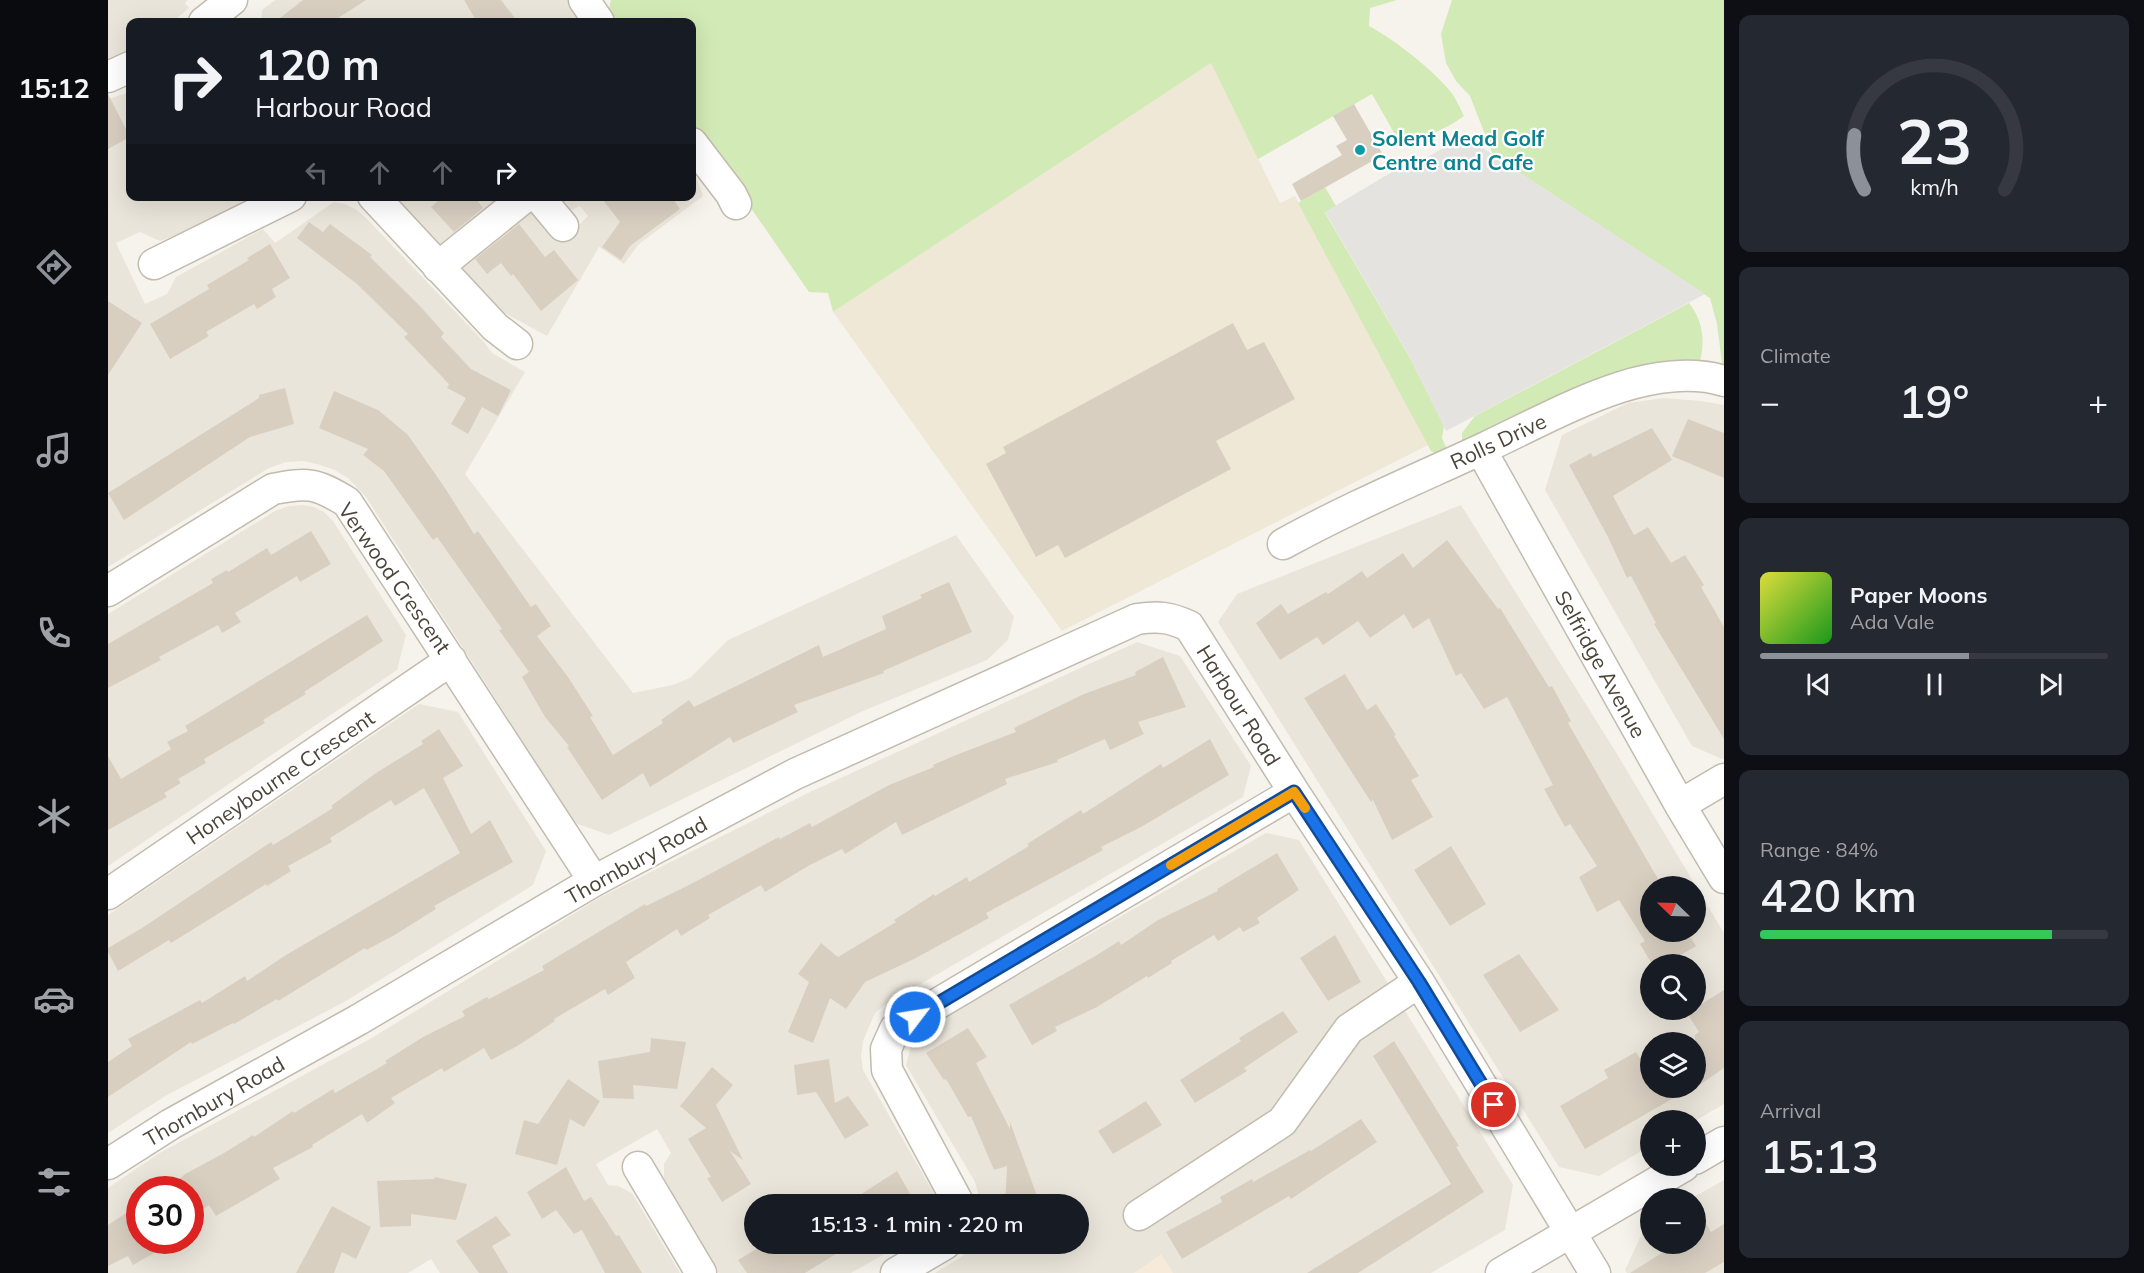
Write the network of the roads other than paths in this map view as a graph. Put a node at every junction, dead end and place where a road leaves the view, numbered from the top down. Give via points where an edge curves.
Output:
1 (584, 0) edge
2 (596, 18) edge
3 (126, 70) edge
4 (108, 77) edge
5 (696, 148) edge
6 (281, 201) edge
7 (378, 201) edge
8 (520, 201) edge
9 (542, 201) edge
10 (736, 204) dead end
11 (563, 226) dead end
12 (154, 264) dead end
13 (438, 267) junction
14 (517, 344) dead end
15 (1724, 381) edge
16 (1481, 450) junction
17 (1283, 544) dead end
18 (108, 591) edge
19 (1189, 626) joint
20 (451, 660) junction
21 (1724, 779) edge
22 (1294, 792) junction
23 (1680, 805) junction
24 (1724, 878) edge
25 (594, 880) junction
26 (108, 894) edge
27 (1419, 982) junction
28 (1724, 1142) edge
29 (1706, 1153) edge
30 (108, 1164) edge
31 (638, 1167) dead end
32 (1667, 1176) edge
33 (955, 1194) edge
34 (1139, 1215) dead end
35 (1570, 1232) junction
36 (928, 1254) edge
37 (701, 1273) edge
38 (896, 1273) edge
39 (1501, 1273) edge
40 (1595, 1273) edge

1 - 2 street
3 - 4 street
5 - 10 street
6 - 12 street
7 - 13 street
8 - 13 street
9 - 11 street
13 - 14 street via 495,327
15 - 16 street, Rolls Drive via 1709,376 1662,378 1622,387
16 - 17 street, Rolls Drive
16 - 23 street, Selfridge Avenue
18 - 20 street, Verwood Crescent via 273,489 301,483 327,489 347,501
19 - 22 street, Harbour Road
19 - 25 street, Thornbury Road via 1161,617 1137,620 795,774
20 - 25 street, Verwood Crescent
20 - 26 street, Honeybourne Crescent
21 - 23 street
22 - 27 street, Harbour Road
22 - 33 street via 895,1029 886,1049 887,1070
23 - 24 street, Selfridge Avenue
25 - 30 street, Thornbury Road
27 - 34 street via 1349,1029 1282,1122
27 - 35 street, Harbour Road
28 - 29 street
31 - 37 street
32 - 35 street
35 - 39 street
35 - 40 street, Harbour Road
36 - 38 street

